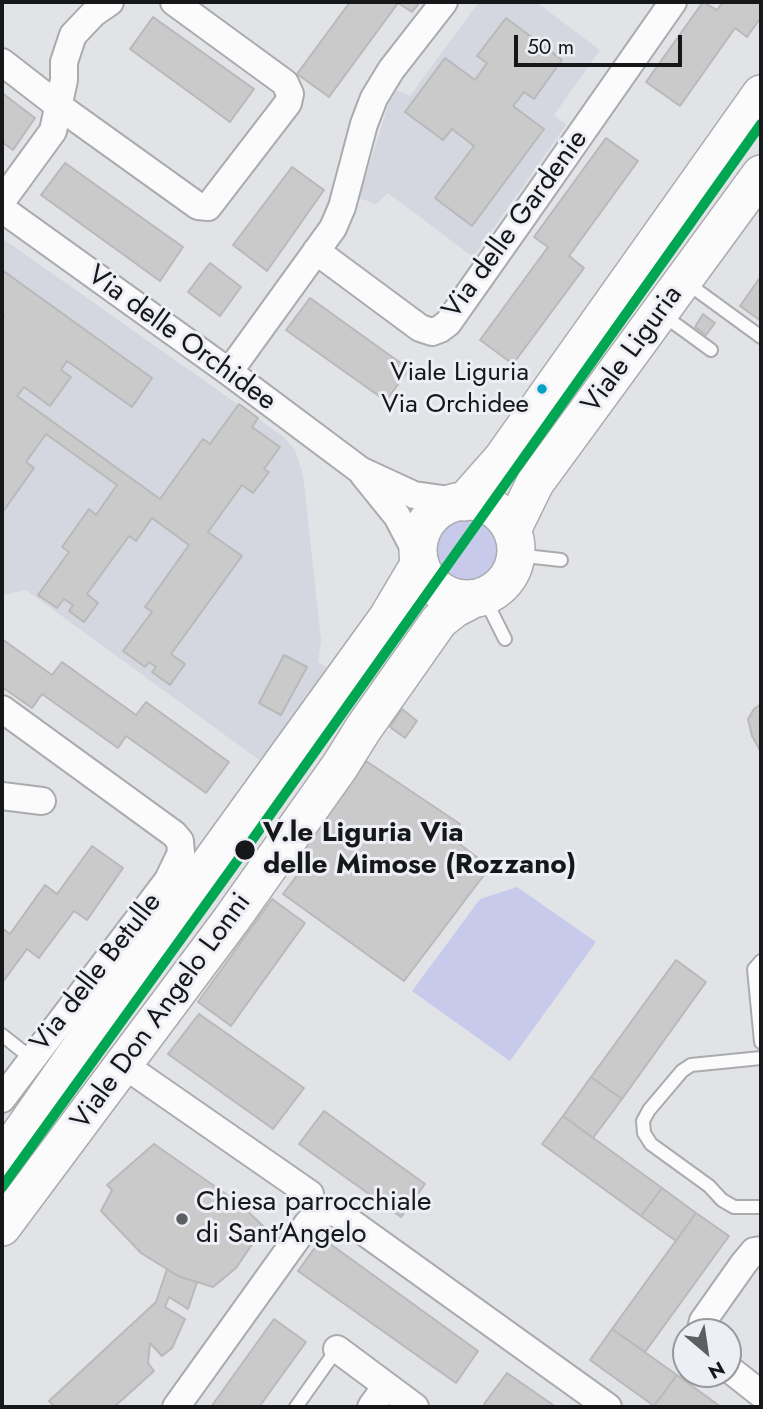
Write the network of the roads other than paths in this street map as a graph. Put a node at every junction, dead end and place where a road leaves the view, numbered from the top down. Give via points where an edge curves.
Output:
1 (110, 2) edge
2 (174, 2) edge
3 (444, 2) edge
4 (673, 2) edge
5 (2, 62) edge
6 (761, 94) edge
7 (60, 107) junction
8 (761, 174) edge
9 (2, 201) edge
10 (2, 209) edge
11 (316, 251) junction
12 (683, 281) junction
13 (660, 313) junction
14 (761, 337) edge
15 (711, 349) dead end
16 (229, 372) junction
17 (360, 470) junction
18 (464, 502) junction
19 (514, 545) junction
20 (561, 559) dead end
21 (419, 560) junction
22 (480, 597) junction
23 (505, 639) dead end
24 (2, 709) edge
25 (2, 796) edge
26 (42, 802) dead end
27 (761, 961) edge
28 (2, 1035) edge
29 (761, 1042) edge
30 (31, 1058) junction
31 (761, 1058) edge
32 (124, 1065) junction
33 (2, 1099) edge
34 (2, 1160) edge
35 (310, 1194) dead end
36 (761, 1207) edge
37 (2, 1227) edge
38 (761, 1250) edge
39 (706, 1318) edge
40 (337, 1349) joint
41 (742, 1379) edge
42 (761, 1394) edge
43 (378, 1397) edge
44 (176, 1407) edge
45 (296, 1407) edge
46 (415, 1407) edge
47 (608, 1407) edge

1 - 7 street via 73,35 64,62
2 - 7 street via 285,83 290,94 288,103 208,207 198,205
3 - 11 street via 374,98 342,206
4 - 11 street, Via delle Gardenie via 440,330 420,328
5 - 7 street
6 - 18 main road, Viale Liguria via 502,459
7 - 9 street via 53,131
8 - 12 main road, Viale Liguria
10 - 16 street, Via delle Orchidee
11 - 16 street
12 - 13 main road, Viale Liguria
12 - 14 lane
13 - 15 lane
13 - 19 main road, Viale Liguria via 535,483
16 - 17 street, Via delle Orchidee
17 - 18 street, Via delle Orchidee via 414,495
17 - 21 street, Via delle Orchidee via 397,516
18 - 19 main road via 497,511
18 - 21 main road via 449,505 430,520 419,540
19 - 20 lane via 534,557
19 - 22 main road via 510,575
21 - 22 main road via 441,592 458,598
21 - 34 main road, Viale Don Angelo Lonni via 381,627
22 - 23 lane
22 - 32 main road, Viale Don Angelo Lonni via 439,621
24 - 30 street, Via delle Betulle via 174,834 181,853 168,880
25 - 26 street
27 - 29 lane via 754,969
28 - 30 lane
30 - 33 street, Via delle Betulle
31 - 36 lane via 691,1065 643,1121 650,1144 722,1200 734,1207
32 - 35 street
32 - 37 main road, Viale Don Angelo Lonni
38 - 39 street via 744,1263
40 - 43 street
40 - 45 lane
41 - 42 street
43 - 46 street
44 - 47 street via 308,1223 321,1213 332,1212

